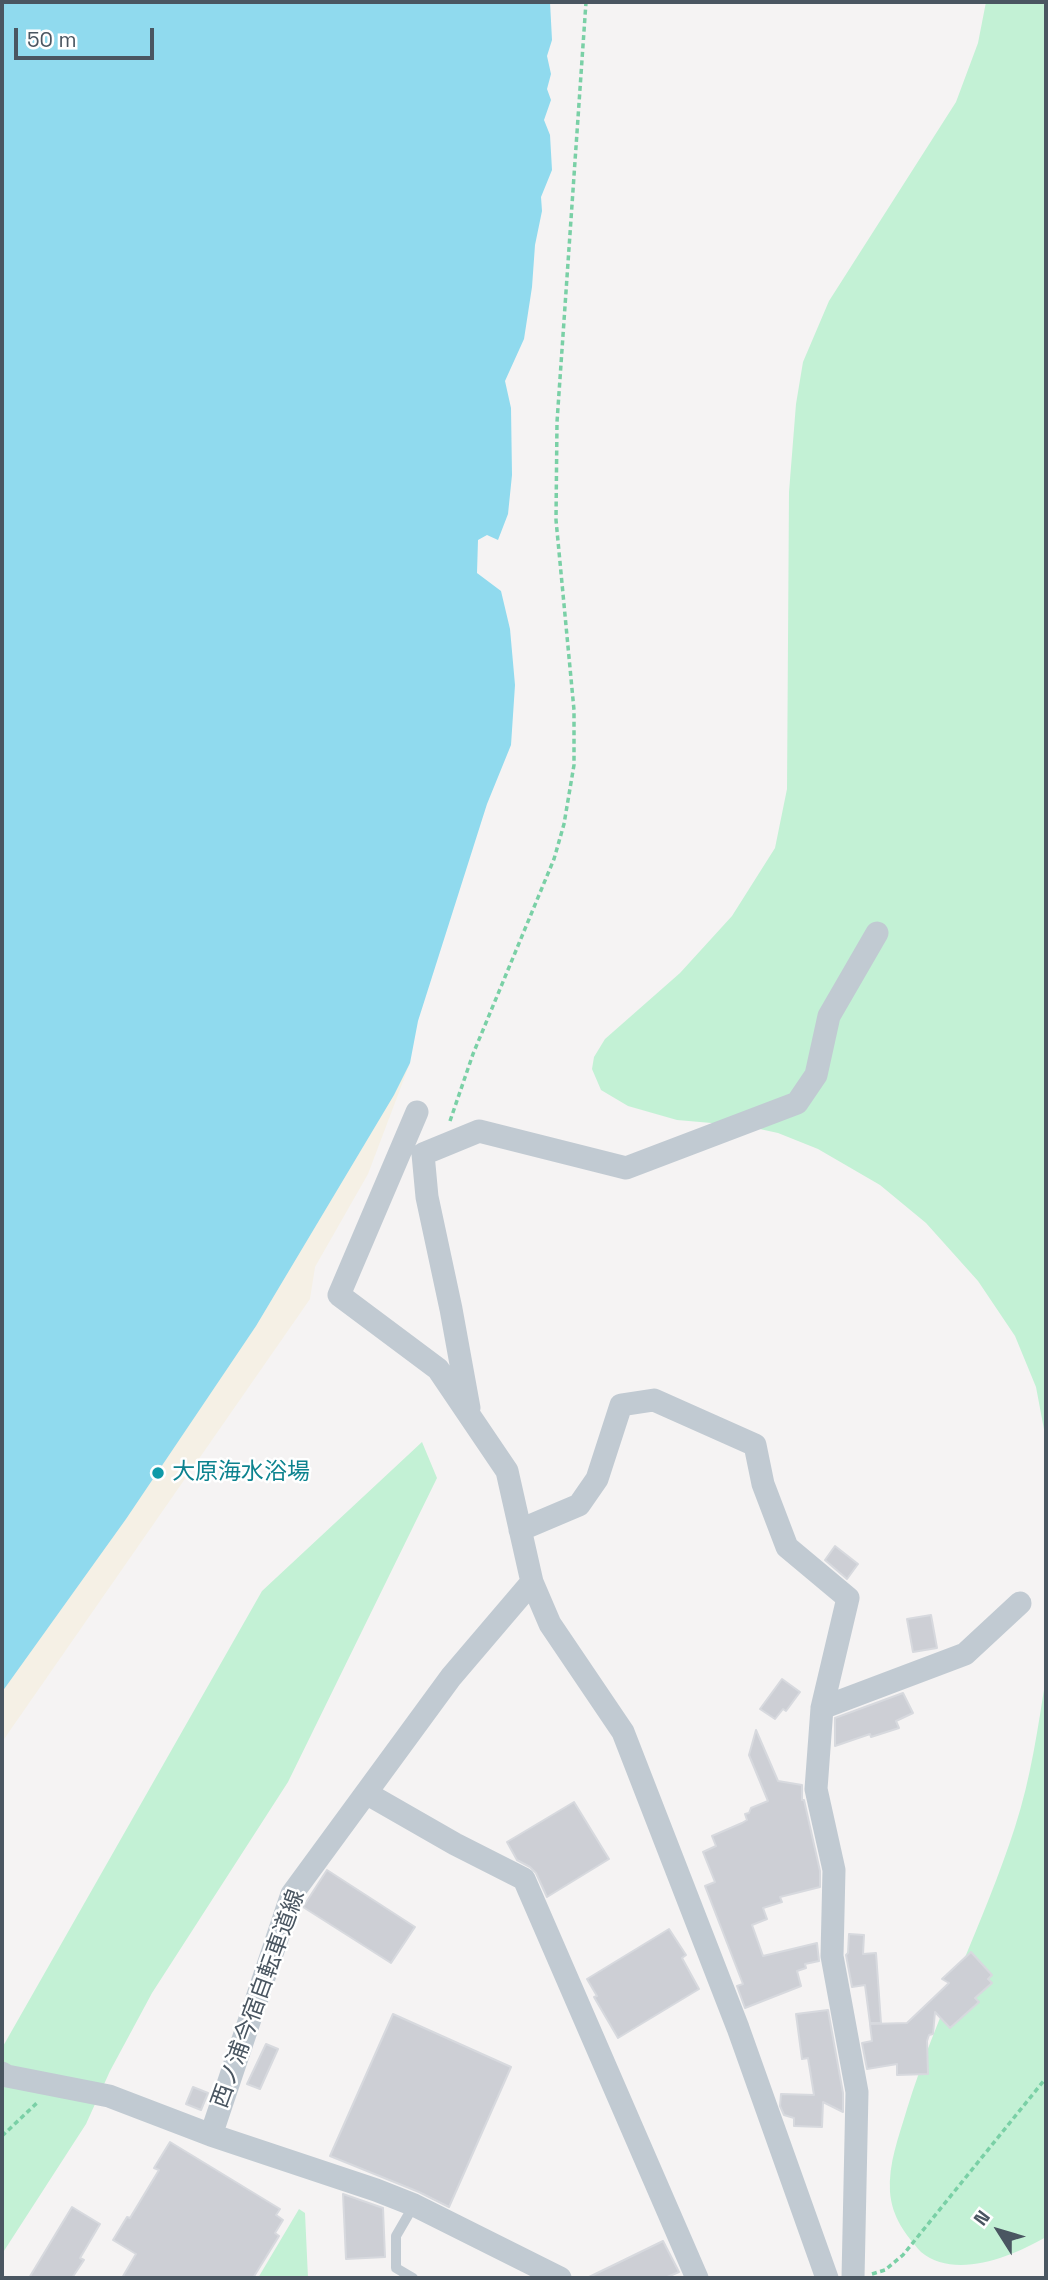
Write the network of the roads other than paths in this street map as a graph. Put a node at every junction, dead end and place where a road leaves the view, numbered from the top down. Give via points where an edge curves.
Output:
1 (877, 933) dead end
2 (416, 1112) dead end
3 (470, 1414) junction
4 (520, 1530) junction
5 (532, 1582) junction
6 (1020, 1603) dead end
7 (822, 1708) junction
8 (366, 1793) junction
9 (2, 2073) edge
10 (211, 2135) junction
11 (414, 2205) junction
12 (414, 2278) edge
13 (560, 2278) edge
14 (697, 2278) edge
15 (827, 2278) edge
16 (853, 2278) edge

1 - 3 street via 829,1016 816,1075 797,1103 626,1168 479,1131 423,1154 426,1197
2 - 3 street via 339,1295 438,1368
3 - 4 street via 507,1471
4 - 5 street
4 - 7 street via 579,1504 597,1479 621,1405 654,1400 755,1445 763,1484 787,1547 848,1598
5 - 8 street, 西ノ浦今宿自転車道線 via 451,1677
5 - 15 street via 550,1624 623,1732 738,2028
6 - 7 street via 965,1654
7 - 16 street via 816,1790 834,1870 832,1956 857,2092
8 - 10 street, 西ノ浦今宿自転車道線 via 292,1894
8 - 14 street via 524,1879
9 - 10 street, 西ノ浦今宿自転車道線 via 109,2096
10 - 11 street
11 - 12 lane via 396,2236 396,2268
11 - 13 street

